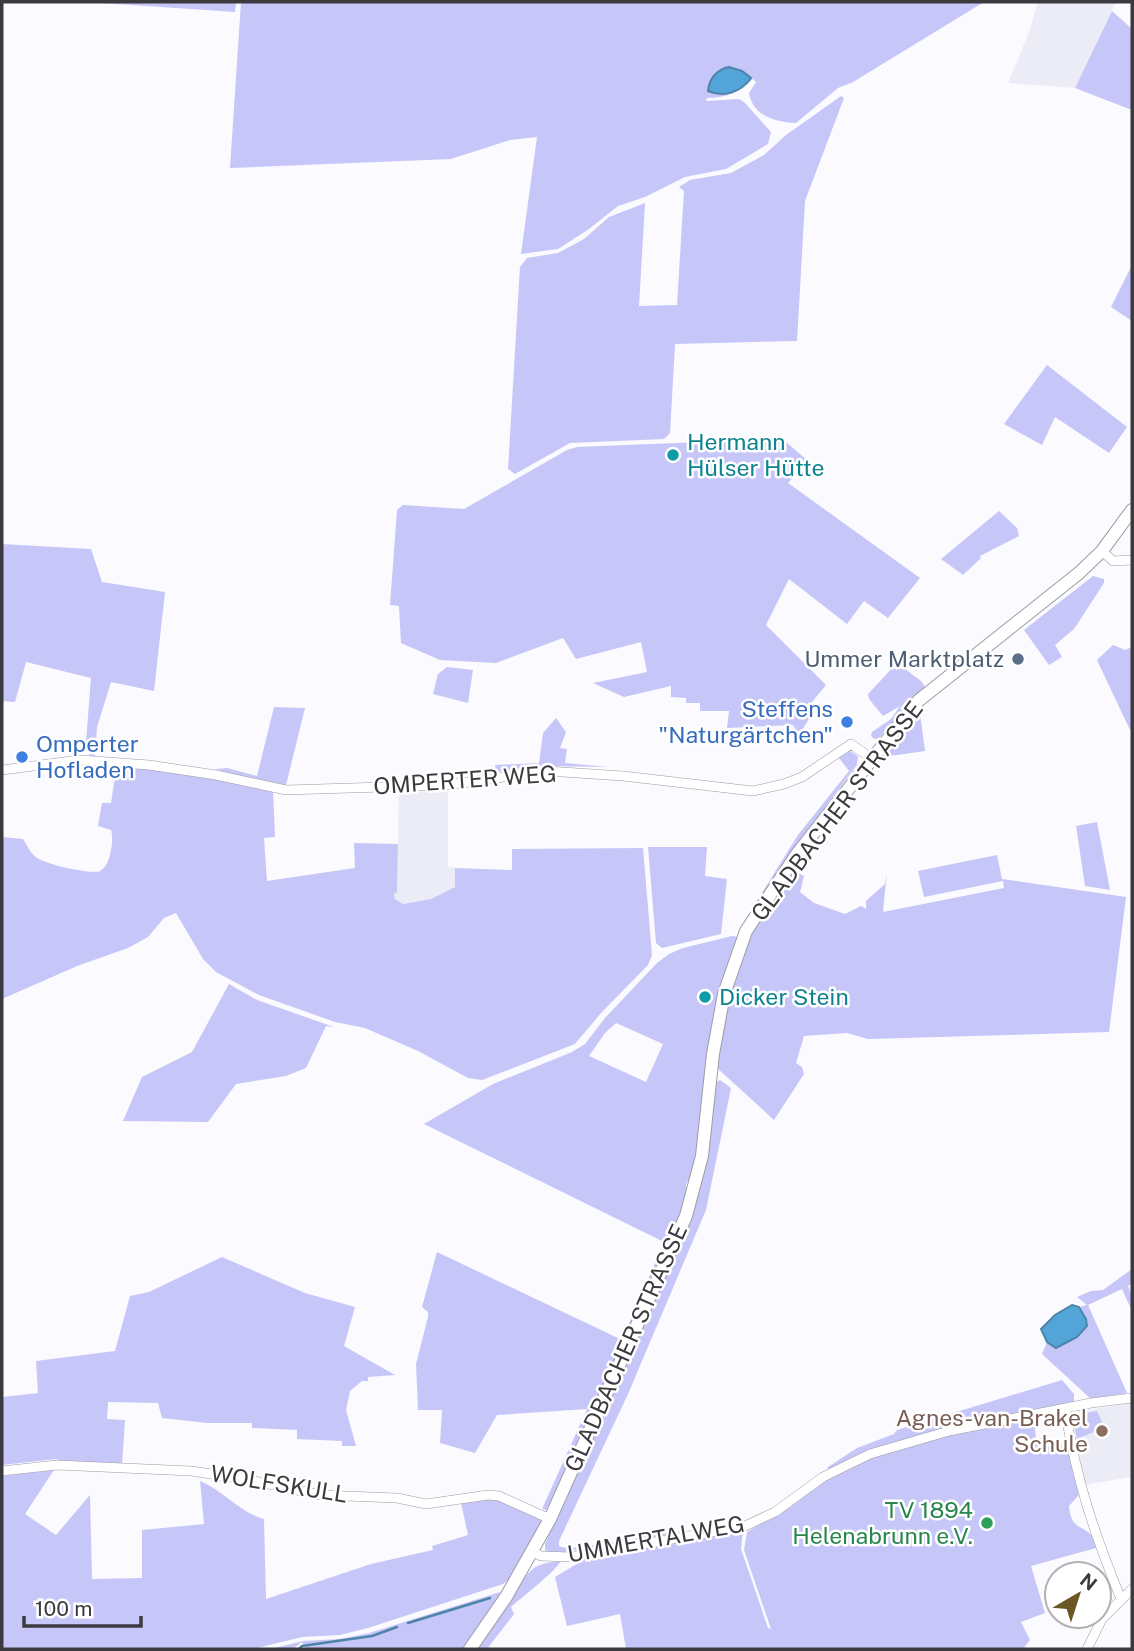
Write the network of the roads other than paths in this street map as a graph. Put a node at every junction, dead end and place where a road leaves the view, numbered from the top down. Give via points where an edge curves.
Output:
1 (1132, 510) edge
2 (1102, 551) junction
3 (1132, 560) edge
4 (871, 758) junction
5 (2, 770) edge
6 (1132, 1398) edge
7 (1065, 1409) junction
8 (2, 1471) edge
9 (550, 1519) junction
10 (533, 1552) junction
11 (1132, 1588) edge
12 (1121, 1599) junction
13 (470, 1649) edge
14 (1087, 1649) edge

1 - 2 main road, GLADBACHER STRASSE
2 - 3 street via 1113,561
2 - 4 main road, GLADBACHER STRASSE via 933,687
4 - 5 street, OMPERTER WEG via 851,744 802,777 753,791 547,771 447,785 286,790 149,765 80,760
4 - 9 main road, GLADBACHER STRASSE via 797,854 746,931 724,994 702,1156 686,1216
6 - 7 street, UMMERTALWEG
7 - 10 street, UMMERTALWEG via 933,1434 870,1454 823,1477 775,1512 746,1526 571,1557
7 - 12 street via 1077,1478
8 - 9 street, WOLFSKULL via 57,1465 191,1471 320,1495 397,1498 426,1504 488,1495
9 - 10 main road, GLADBACHER STRASSE
10 - 13 main road, GLADBACHER STRASSE
11 - 12 street
12 - 14 street via 1102,1619

